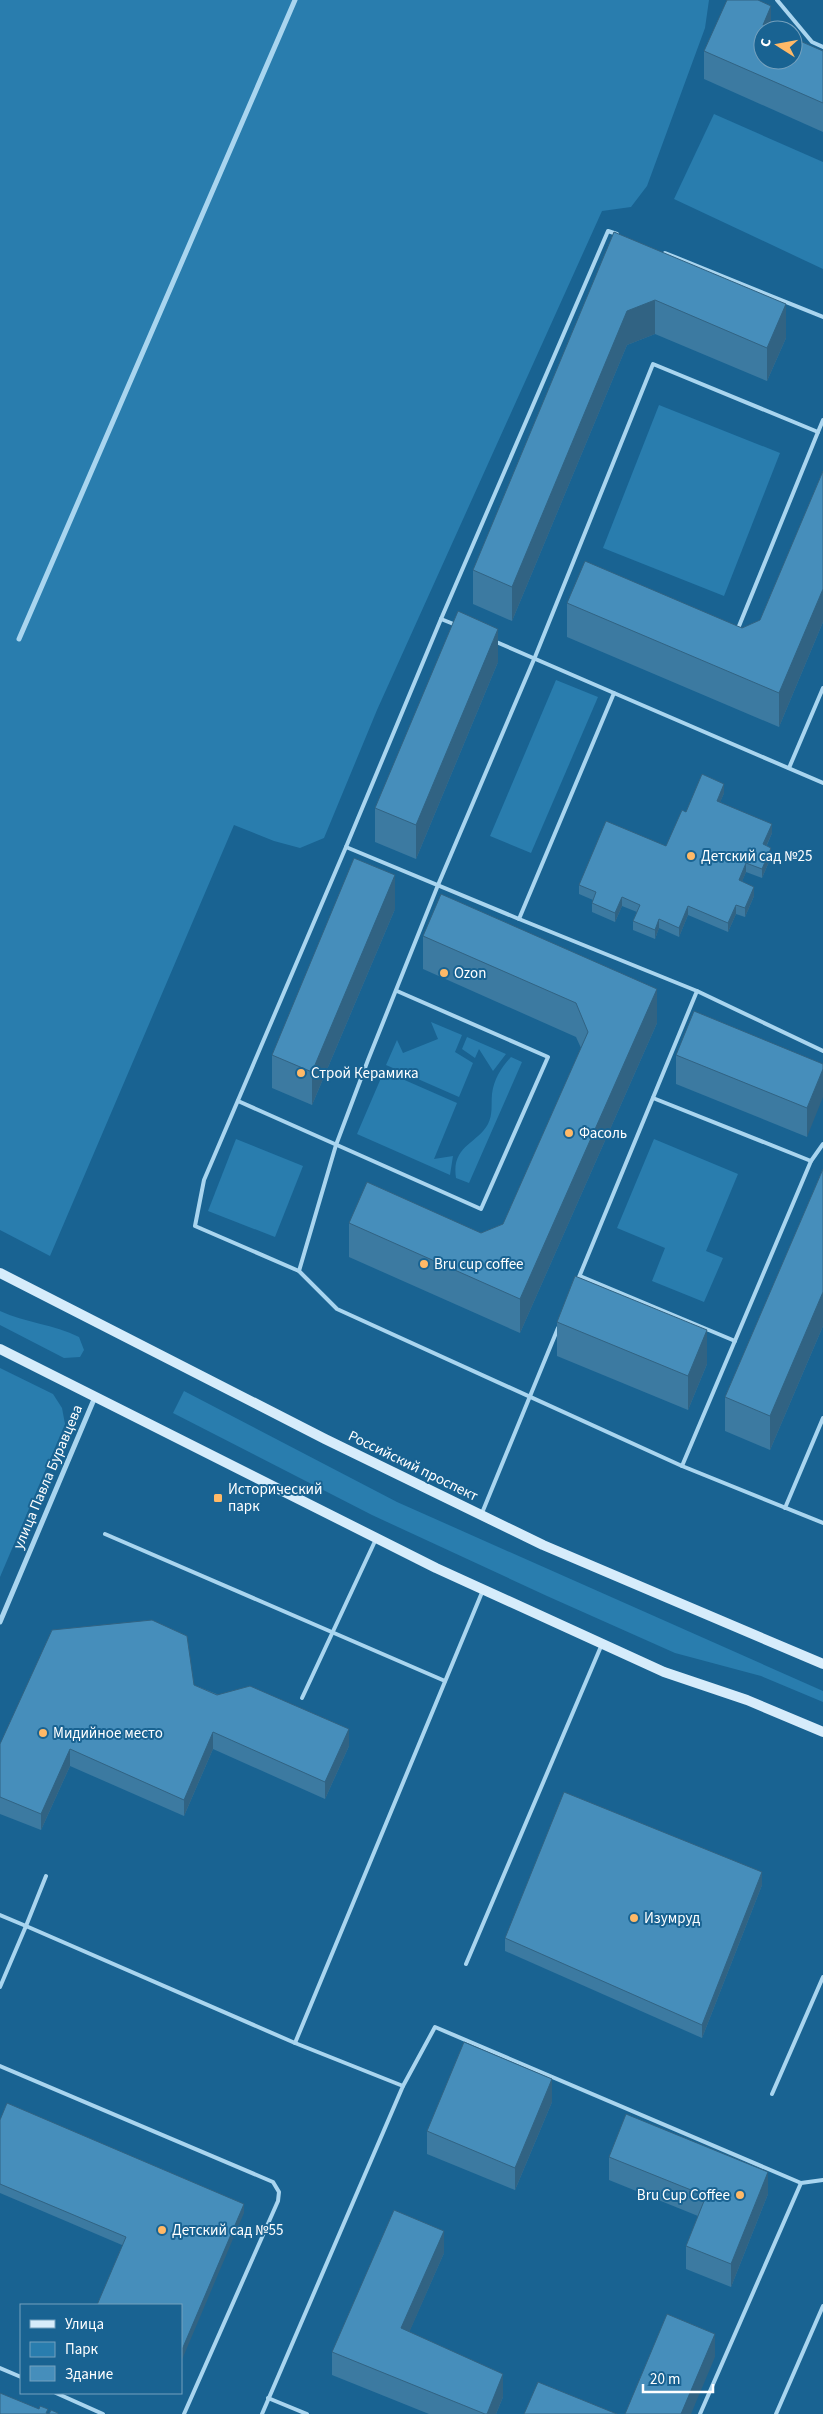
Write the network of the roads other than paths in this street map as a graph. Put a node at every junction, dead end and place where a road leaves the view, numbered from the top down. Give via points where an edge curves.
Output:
1 (295, 0) edge
2 (777, 0) edge
3 (823, 47) edge
4 (626, 238) edge
5 (662, 252) edge
6 (823, 317) edge
7 (823, 420) edge
8 (818, 432) junction
9 (573, 565) junction
10 (582, 569) edge
11 (441, 619) junction
12 (458, 626) edge
13 (727, 628) edge
14 (18, 639) dead end
15 (492, 640) edge
16 (535, 657) junction
17 (823, 688) edge
18 (614, 693) junction
19 (789, 768) junction
20 (823, 782) edge
21 (346, 847) junction
22 (438, 885) junction
23 (519, 918) junction
24 (697, 990) junction
25 (397, 991) junction
26 (823, 1052) edge
27 (653, 1098) junction
28 (238, 1101) junction
29 (823, 1144) edge
30 (336, 1145) junction
31 (811, 1161) junction
32 (299, 1271) junction
33 (0, 1273) edge
34 (580, 1276) junction
35 (576, 1285) edge
36 (561, 1320) edge
37 (735, 1341) junction
38 (0, 1349) edge
39 (95, 1397) junction
40 (529, 1398) junction
41 (823, 1418) edge
42 (682, 1466) junction
43 (785, 1508) junction
44 (481, 1516) junction
45 (823, 1524) edge
46 (105, 1534) dead end
47 (376, 1538) junction
48 (483, 1590) junction
49 (0, 1622) edge
50 (334, 1633) junction
51 (602, 1644) junction
52 (823, 1664) edge
53 (445, 1681) junction
54 (302, 1698) dead end
55 (823, 1732) edge
56 (46, 1876) dead end
57 (0, 1916) edge
58 (26, 1926) junction
59 (466, 1964) dead end
60 (823, 1977) edge
61 (0, 1987) edge
62 (295, 2043) junction
63 (0, 2066) edge
64 (403, 2086) junction
65 (772, 2094) dead end
66 (823, 2180) edge
67 (801, 2182) junction
68 (823, 2306) edge
69 (0, 2368) edge
70 (20, 2377) edge
71 (58, 2394) edge
72 (268, 2398) junction
73 (103, 2414) edge
74 (184, 2414) edge
75 (262, 2414) edge
76 (307, 2414) edge
77 (700, 2414) edge
78 (776, 2414) edge

1 - 14 street
2 - 3 lane via 812,42
4 - 11 lane via 608,230
5 - 6 lane
7 - 8 lane
8 - 9 lane via 653,364
8 - 13 lane via 736,631
9 - 10 lane
9 - 16 lane
11 - 12 lane
11 - 21 lane
15 - 16 lane
16 - 18 lane
16 - 22 lane
17 - 19 lane
18 - 19 lane
18 - 23 lane
19 - 20 lane
21 - 22 lane
21 - 28 lane
22 - 23 lane
22 - 25 lane
23 - 24 lane
24 - 26 lane
24 - 27 lane
25 - 30 lane
25 - 30 lane via 548,1057 481,1209
27 - 31 lane
27 - 34 lane
28 - 30 lane
28 - 32 lane via 204,1180 195,1226
29 - 31 lane
30 - 32 lane
31 - 37 lane
32 - 40 lane via 338,1309
33 - 44 main road, Российский проспект
34 - 35 lane
34 - 37 lane
36 - 40 lane
37 - 42 lane
38 - 39 main road
39 - 47 main road
39 - 49 street, улица Павла Буравцева
40 - 42 lane
40 - 44 lane
41 - 43 lane
42 - 43 lane
43 - 45 lane
44 - 52 main road, Российский проспект via 543,1546
46 - 50 lane
47 - 48 main road
47 - 50 lane
48 - 51 main road
48 - 53 lane
50 - 53 lane
50 - 54 lane
51 - 55 main road via 664,1672 747,1700
51 - 59 lane
53 - 62 lane
56 - 58 lane
57 - 58 lane
58 - 61 lane
58 - 62 lane
60 - 65 lane
62 - 64 lane
63 - 74 lane via 273,2182 278,2201
64 - 67 lane via 435,2027
64 - 72 lane
66 - 67 lane
67 - 77 lane
68 - 78 lane
69 - 70 lane
71 - 73 lane
72 - 75 lane
72 - 76 lane

